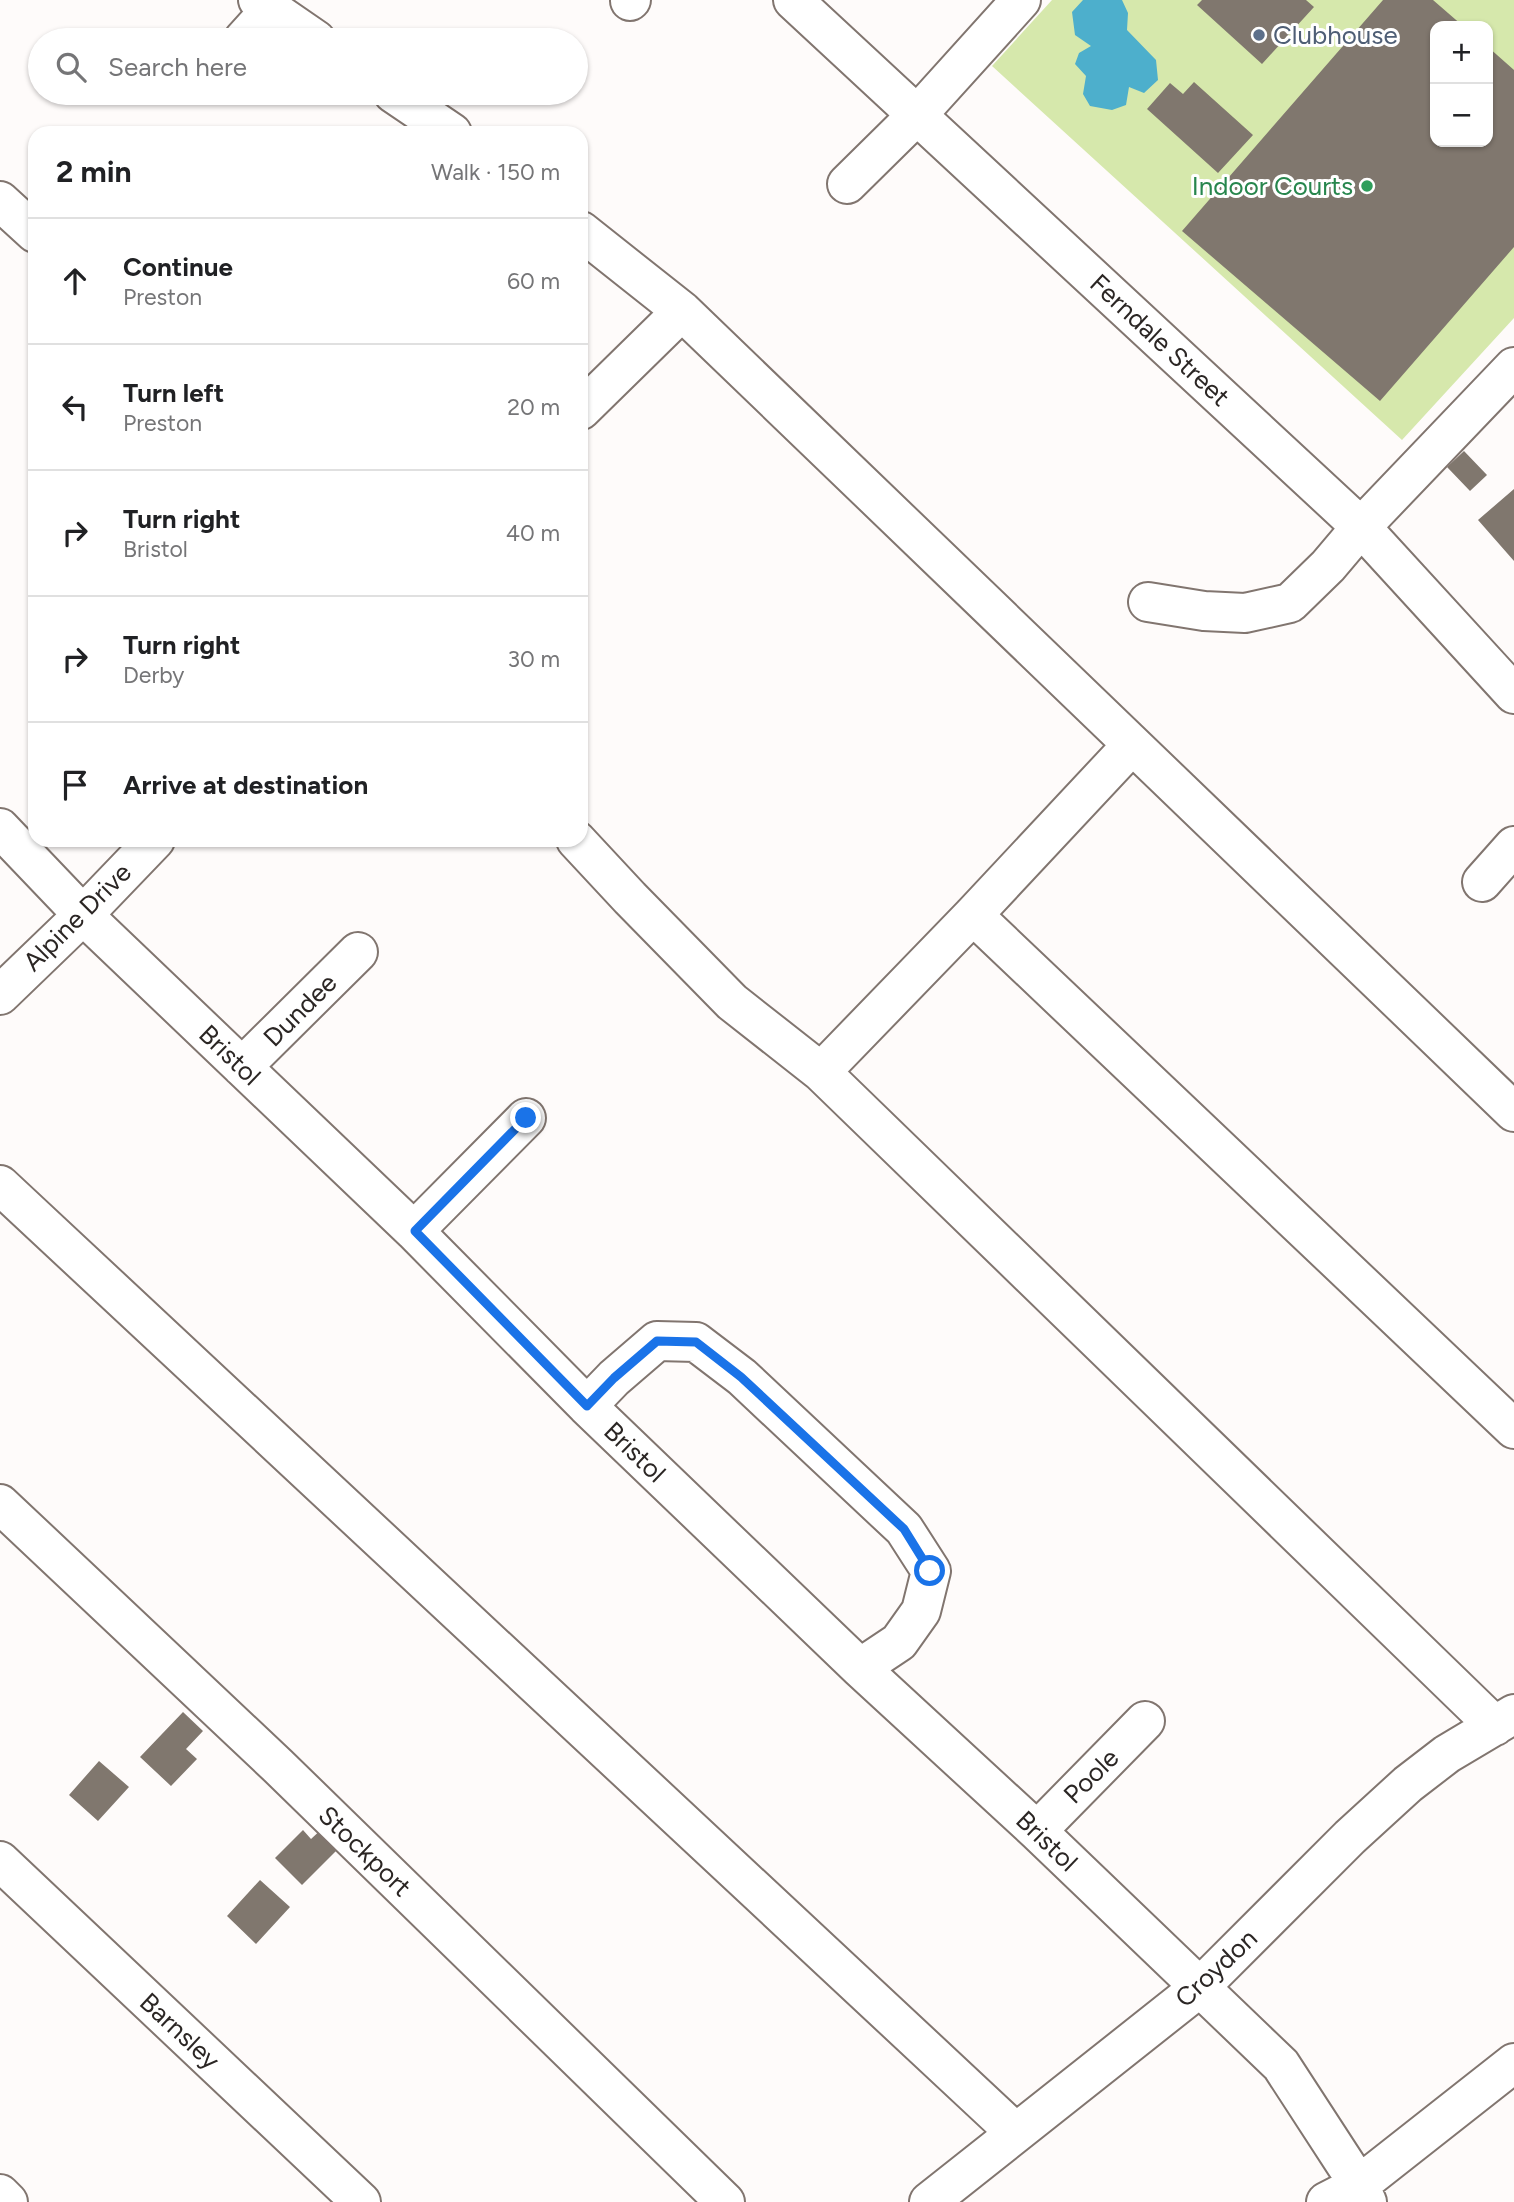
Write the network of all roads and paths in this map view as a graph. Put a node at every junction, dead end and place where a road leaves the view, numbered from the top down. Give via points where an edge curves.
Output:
1 (793, 0) edge
2 (1021, 0) edge
3 (265, 5) edge
4 (251, 28) edge
5 (299, 28) edge
6 (411, 105) edge
7 (918, 114) junction
8 (442, 126) edge
9 (847, 184) dead end
10 (0, 201) edge
11 (28, 227) edge
12 (588, 237) edge
13 (682, 311) junction
14 (1514, 367) edge
15 (588, 403) edge
16 (1361, 527) junction
17 (1148, 602) dead end
18 (1514, 694) edge
19 (1132, 745) junction
20 (0, 828) edge
21 (1514, 846) edge
22 (148, 847) edge
23 (583, 847) edge
24 (1482, 882) dead end
25 (83, 915) junction
26 (974, 915) junction
27 (358, 952) dead end
28 (0, 995) edge
29 (242, 1067) junction
30 (821, 1072) junction
31 (1514, 1112) edge
32 (526, 1118) dead end
33 (0, 1185) edge
34 (415, 1231) junction
35 (587, 1406) junction
36 (1514, 1429) edge
37 (0, 1504) edge
38 (860, 1668) junction
39 (1504, 1720) edge
40 (1145, 1721) dead end
41 (1037, 1831) junction
42 (0, 1861) edge
43 (1199, 1988) junction
44 (1514, 2063) edge
45 (1016, 2133) junction
46 (0, 2194) edge
47 (1351, 2196) edge
48 (8, 2202) edge
49 (360, 2202) edge
50 (725, 2202) edge
51 (929, 2202) edge

1 - 7 street, Ferndale Street
2 - 7 street
3 - 4 street
3 - 5 street
6 - 8 street
7 - 9 street
7 - 16 street, Ferndale Street
10 - 11 street
12 - 13 street
13 - 15 street
13 - 19 street
14 - 16 street
16 - 17 street via 1290,603 1245,613
16 - 18 street, Ferndale Street
19 - 26 street
19 - 31 street
20 - 25 street, Bristol
21 - 24 street
22 - 25 street, Alpine Drive
23 - 30 street via 732,1002
25 - 28 street, Alpine Drive
25 - 29 street, Bristol
26 - 30 street
26 - 36 street
27 - 29 street, Dundee
29 - 34 street, Bristol
30 - 39 street
32 - 34 street
33 - 45 street
34 - 35 street, Bristol
35 - 38 street, Bristol
35 - 38 street via 657,1341 696,1342 741,1377 904,1529 930,1571 920,1611 899,1642
37 - 50 street, Stockport via 278,1766
38 - 41 street, Bristol
39 - 43 street, Croydon via 1408,1784
40 - 41 street, Poole
41 - 43 street, Bristol
42 - 49 street, Barnsley
43 - 45 street, Croydon
43 - 47 street, Bristol via 1281,2065
44 - 47 street
45 - 51 street, Croydon
46 - 48 street

